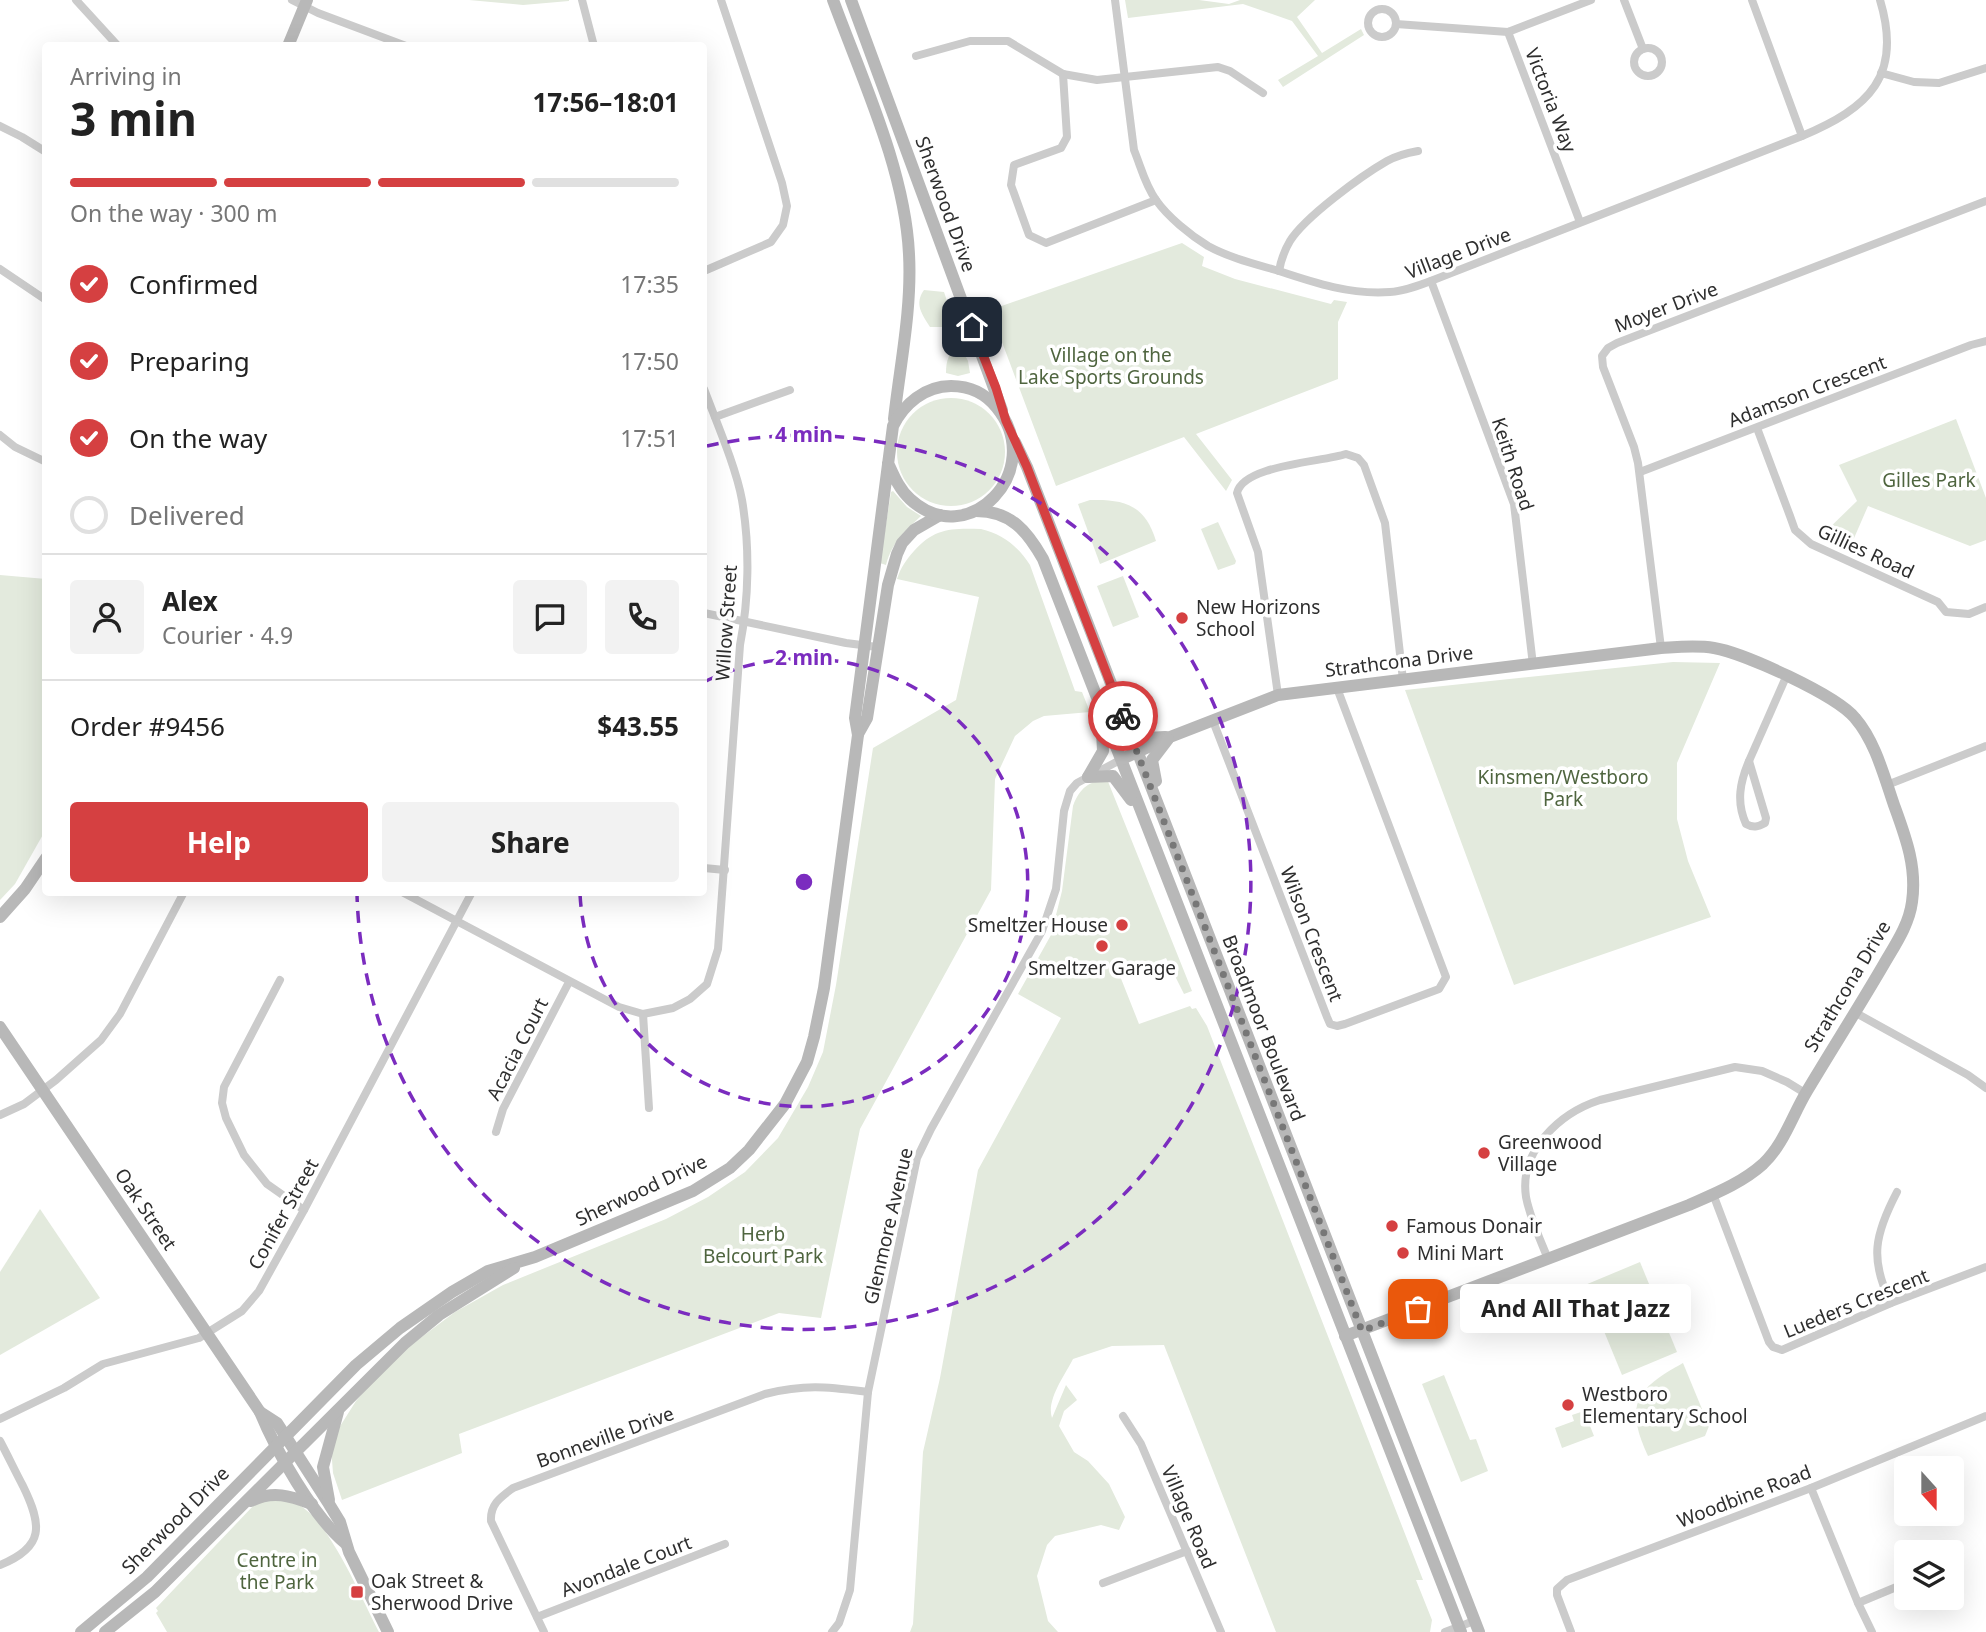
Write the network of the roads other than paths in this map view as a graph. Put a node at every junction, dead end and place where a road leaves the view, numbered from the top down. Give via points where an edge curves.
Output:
1 (76, 0) edge
2 (292, 0) edge
3 (582, 0) edge
4 (721, 0) edge
5 (833, 0) edge
6 (851, 0) edge
7 (1115, 0) edge
8 (1591, 0) edge
9 (1624, 0) edge
10 (1752, 0) edge
11 (1881, 0) edge
12 (305, 3) edge
13 (1396, 24) dead end
14 (1508, 32) junction
15 (114, 42) edge
16 (290, 42) edge
17 (397, 42) edge
18 (592, 42) edge
19 (1643, 49) dead end
20 (916, 56) dead end
21 (1986, 68) edge
22 (1881, 73) junction
23 (1062, 74) junction
24 (1126, 76) junction
25 (1263, 93) dead end
26 (0, 126) edge
27 (1802, 136) junction
28 (42, 150) edge
29 (1418, 151) dead end
30 (1156, 200) junction
31 (1986, 201) edge
32 (1580, 222) junction
33 (0, 269) edge
34 (707, 270) edge
35 (1279, 271) junction
36 (1431, 281) junction
37 (42, 297) edge
38 (1986, 341) edge
39 (790, 390) dead end
40 (707, 397) edge
41 (715, 418) junction
42 (1006, 421) junction
43 (893, 426) junction
44 (1757, 428) junction
45 (0, 435) edge
46 (1013, 438) junction
47 (42, 461) edge
48 (888, 463) junction
49 (1640, 472) junction
50 (975, 511) junction
51 (940, 515) junction
52 (1986, 607) edge
53 (707, 614) edge
54 (745, 620) junction
55 (863, 645) junction
56 (877, 647) junction
57 (1661, 648) junction
58 (1533, 665) junction
59 (1786, 677) junction
60 (1403, 680) junction
61 (1337, 688) junction
62 (1114, 693) junction
63 (1278, 695) junction
64 (1104, 713) junction
65 (1213, 721) junction
66 (858, 735) junction
67 (1170, 737) junction
68 (1986, 746) edge
69 (1137, 752) junction
70 (1122, 759) junction
71 (1749, 761) junction
72 (1088, 777) junction
73 (1887, 785) junction
74 (1146, 822) junction
75 (1174, 849) junction
76 (42, 864) edge
77 (707, 868) edge
78 (725, 870) junction
79 (182, 896) edge
80 (409, 896) edge
81 (470, 896) edge
82 (0, 917) edge
83 (457, 922) junction
84 (280, 979) dead end
85 (569, 982) junction
86 (1856, 1013) junction
87 (643, 1014) junction
88 (0, 1027) edge
89 (1986, 1088) edge
90 (43, 1090) junction
91 (1805, 1093) junction
92 (649, 1108) dead end
93 (0, 1115) edge
94 (496, 1132) dead end
95 (1897, 1192) dead end
96 (1713, 1194) junction
97 (304, 1210) junction
98 (1548, 1259) junction
99 (527, 1260) junction
100 (1986, 1268) edge
101 (1891, 1303) junction
102 (1362, 1331) junction
103 (208, 1333) junction
104 (1345, 1336) junction
105 (868, 1392) junction
106 (341, 1406) junction
107 (1123, 1416) dead end
108 (1986, 1416) edge
109 (0, 1419) edge
110 (0, 1441) edge
111 (281, 1442) junction
112 (290, 1457) junction
113 (1811, 1488) junction
114 (312, 1504) junction
115 (329, 1504) junction
116 (241, 1506) junction
117 (345, 1543) junction
118 (725, 1544) dead end
119 (1187, 1551) junction
120 (0, 1565) edge
121 (1102, 1583) dead end
122 (1894, 1588) edge
123 (1858, 1603) junction
124 (537, 1617) junction
125 (1470, 1629) edge
126 (81, 1632) edge
127 (106, 1632) edge
128 (388, 1632) edge
129 (544, 1632) edge
130 (832, 1632) edge
131 (1220, 1632) edge
132 (1445, 1632) edge
133 (1571, 1632) edge
134 (1872, 1632) edge

1 - 15 street
2 - 12 street
3 - 18 street
4 - 34 street via 787,206 783,225 771,242
5 - 43 main road, Sherwood Drive via 904,207 909,290
6 - 42 main road, Sherwood Drive
7 - 24 street, Village Drive
8 - 14 street, Victoria Way
9 - 19 street
10 - 27 street
11 - 22 street, Village Drive via 1889,34
12 - 16 main road
12 - 17 street
13 - 14 street
14 - 32 street, Victoria Way
20 - 23 street via 970,41 1007,41
21 - 22 street via 1939,83
22 - 27 street, Village Drive via 1851,113
23 - 24 street via 1097,80
23 - 30 street via 1067,137 1061,148 1014,165 1011,185 1029,235 1046,243
24 - 25 street via 1219,67
24 - 30 street, Village Drive via 1134,150
26 - 28 street
27 - 32 street, Village Drive
29 - 35 street via 1388,160 1301,227 1283,254
30 - 35 street, Village Drive via 1208,245
31 - 49 street, Moyer Drive via 1608,348 1602,356 1603,368
32 - 36 street, Village Drive
33 - 37 street
35 - 36 street, Village Drive via 1360,292 1398,291
36 - 58 street, Keith Road via 1514,504
38 - 44 street, Adamson Crescent
39 - 41 street
40 - 41 street, Willow Street
41 - 54 street, Willow Street via 741,497 747,537
42 - 43 main road via 983,395 950,386 912,400
42 - 46 main road
43 - 48 main road
44 - 49 street, Adamson Crescent
44 - 52 street, Gillies Road via 1790,516 1803,538 1938,602 1946,612 1969,614
45 - 47 street
46 - 50 main road via 1006,482
46 - 62 main road, Broadmoor Boulevard
48 - 51 main road via 911,500
48 - 55 main road, Sherwood Drive
49 - 57 street, Moyer Drive
50 - 51 main road
50 - 64 main road, Broadmoor Boulevard via 999,514 1030,536
51 - 56 main road, Sherwood Drive via 902,543 891,568
53 - 54 street
54 - 55 street
54 - 78 street, Willow Street
55 - 56 street
55 - 66 main road, Sherwood Drive via 855,718
56 - 66 main road, Sherwood Drive via 867,718
57 - 58 main road, Strathcona Drive
57 - 59 main road, Strathcona Drive via 1714,648
58 - 60 main road, Strathcona Drive
59 - 71 street
59 - 73 main road, Strathcona Drive via 1833,699 1856,719
60 - 61 main road, Strathcona Drive
60 - 63 street via 1385,523 1364,465 1346,454 1273,468 1239,485 1237,493 1258,552
61 - 63 main road, Strathcona Drive
61 - 65 street, Wilson Crescent via 1446,977 1439,989 1345,1024 1331,1024 1327,1017
62 - 67 main road via 1126,706 1138,733
62 - 69 main road, Broadmoor Boulevard
63 - 65 main road, Strathcona Drive
64 - 70 main road, Broadmoor Boulevard
64 - 72 main road via 1103,751
65 - 67 main road, Strathcona Drive
66 - 99 main road, Sherwood Drive via 824,988 807,1062 785,1104 749,1150 715,1179
67 - 69 main road, Strathcona Drive
67 - 75 main road via 1152,760 1152,769 1170,820
68 - 73 street
69 - 70 main road, Strathcona Drive
69 - 75 main road, Broadmoor Boulevard
70 - 72 street, Glenmore Avenue
70 - 74 main road, Broadmoor Boulevard
71 - 71 street via 1739,793 1746,824 1759,827 1766,818
72 - 74 main road via 1113,776
72 - 105 street, Glenmore Avenue via 1070,791 1063,811 1056,889 1042,932 917,1158
73 - 86 main road, Strathcona Drive via 1912,858 1912,906 1905,928
74 - 104 main road, Broadmoor Boulevard
75 - 102 main road, Broadmoor Boulevard
76 - 82 main road
77 - 78 street
78 - 87 street, Willow Street via 718,949 707,984 673,1008
79 - 90 street via 120,1014 101,1040
80 - 83 street
81 - 83 street, Conifer Street
83 - 85 street
83 - 97 street, Conifer Street
84 - 97 street via 224,1087 222,1103 244,1155 267,1184
85 - 87 street
85 - 94 street, Acacia Court via 503,1109
86 - 89 street
86 - 91 main road, Strathcona Drive
87 - 92 street
88 - 90 main road, Oak Street
90 - 93 street
90 - 103 main road, Oak Street
91 - 96 main road, Strathcona Drive via 1789,1127 1763,1164
91 - 98 street via 1762,1071 1735,1068 1600,1100 1569,1114 1545,1136 1526,1179 1531,1216
95 - 101 street via 1876,1243 1882,1286
96 - 98 main road, Strathcona Drive
96 - 101 street, Lueders Crescent via 1773,1347 1782,1350
97 - 103 street, Conifer Street via 259,1291 242,1311
98 - 102 main road, Strathcona Drive
99 - 106 main road, Sherwood Drive via 439,1315
99 - 111 main road, Sherwood Drive via 488,1271 400,1328 356,1365
100 - 101 street, Lueders Crescent
102 - 104 main road, Strathcona Drive
102 - 125 main road, Broadmoor Boulevard
103 - 109 street, Conifer Street via 103,1364
103 - 111 main road, Oak Street
104 - 125 main road, Broadmoor Boulevard
105 - 124 street, Bonneville Drive via 816,1386 765,1394 513,1488 498,1498 491,1521
105 - 130 street, Glenmore Avenue via 850,1590
106 - 112 main road, Sherwood Drive
106 - 115 main road via 323,1467
107 - 119 street, Village Road via 1141,1444
108 - 113 street, Woodbine Road
110 - 120 street via 34,1509 37,1529 34,1542 25,1551
111 - 112 main road, Oak Street
111 - 126 main road, Sherwood Drive via 147,1577
112 - 114 main road, Oak Street
112 - 115 main road, Oak Street
112 - 116 main road, Sherwood Drive
113 - 123 street
113 - 133 street, Woodbine Road via 1567,1580 1557,1595
114 - 116 main road via 277,1494
114 - 117 main road, Oak Street
115 - 117 main road, Oak Street
116 - 127 main road, Sherwood Drive via 155,1592
117 - 128 main road, Oak Street
118 - 124 street, Avondale Court
119 - 121 street
119 - 131 street, Village Road
122 - 123 street
123 - 134 street
124 - 129 street, Bonneville Drive
125 - 132 street

